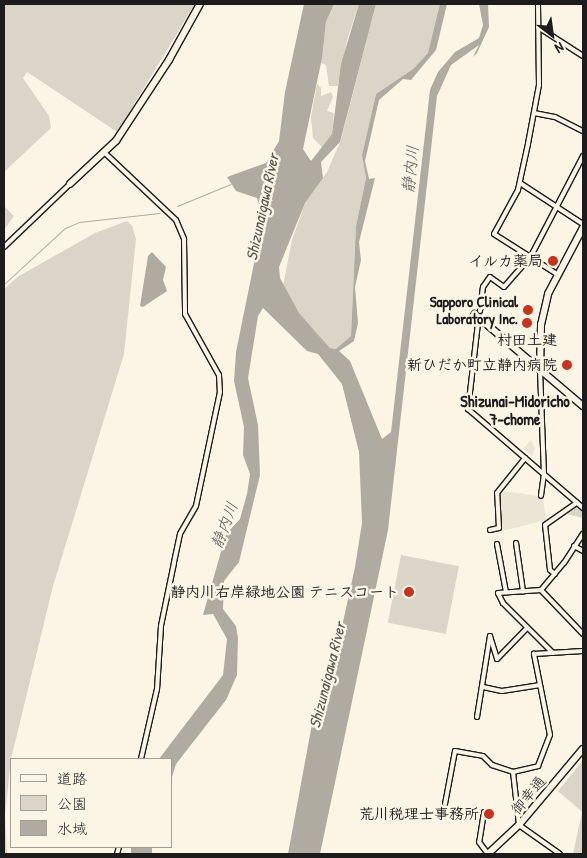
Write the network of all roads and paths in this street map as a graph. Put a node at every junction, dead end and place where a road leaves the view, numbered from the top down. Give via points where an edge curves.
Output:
1 (200, 4) edge
2 (538, 4) edge
3 (538, 27) junction
4 (583, 56) edge
5 (534, 113) junction
6 (583, 131) edge
7 (106, 154) junction
8 (583, 156) edge
9 (520, 183) junction
10 (70, 184) joint
11 (557, 206) junction
12 (583, 226) edge
13 (4, 247) edge
14 (531, 256) junction
15 (557, 274) junction
16 (478, 313) joint
17 (478, 323) dead end
18 (540, 370) junction
19 (583, 406) edge
20 (525, 458) junction
21 (544, 474) junction
22 (541, 496) dead end
23 (577, 503) junction
24 (583, 508) edge
25 (490, 530) dead end
26 (583, 534) edge
27 (516, 542) dead end
28 (497, 544) dead end
29 (574, 546) junction
30 (583, 551) edge
31 (555, 574) junction
32 (541, 590) junction
33 (523, 591) junction
34 (506, 592) junction
35 (527, 628) junction
36 (583, 634) edge
37 (583, 651) edge
38 (554, 653) junction
39 (539, 686) junction
40 (483, 687) junction
41 (477, 717) dead end
42 (583, 749) edge
43 (141, 758) edge
44 (513, 772) junction
45 (444, 804) dead end
46 (484, 812) dead end
47 (520, 825) junction
48 (557, 853) edge
49 (488, 854) edge

1 - 7 street via 169,60
2 - 3 street
3 - 4 street
3 - 5 street via 539,84
5 - 6 street via 555,117
5 - 9 street
7 - 10 street
7 - 43 street via 176,220 184,239 186,314 219,375 220,392 196,506 180,534 161,626 157,689
8 - 11 street
9 - 11 street
9 - 14 street via 494,234
10 - 13 street
11 - 12 street
11 - 14 street
12 - 15 street
14 - 15 street
14 - 16 street via 504,287 490,277 483,287
15 - 18 street via 548,294 541,325
16 - 18 street
17 - 20 street via 468,409
18 - 19 street
18 - 21 street
20 - 21 street
20 - 25 street via 497,493 499,528
21 - 22 street
21 - 23 street
23 - 24 street
23 - 31 street via 544,525 550,570
26 - 29 street
27 - 33 street
28 - 34 street
29 - 30 street
29 - 31 street
31 - 32 street
32 - 33 street
32 - 36 street
33 - 34 street
34 - 35 street via 498,593 503,603
35 - 38 street
35 - 40 street via 497,659 490,636
37 - 38 street
38 - 39 street via 534,654
39 - 40 street via 502,692
39 - 44 street via 550,735 538,766
40 - 41 street
42 - 47 street, 御幸通
44 - 45 street via 492,764 483,756 455,751
44 - 47 street
46 - 49 street via 479,842
47 - 48 street
47 - 49 street, 御幸通

